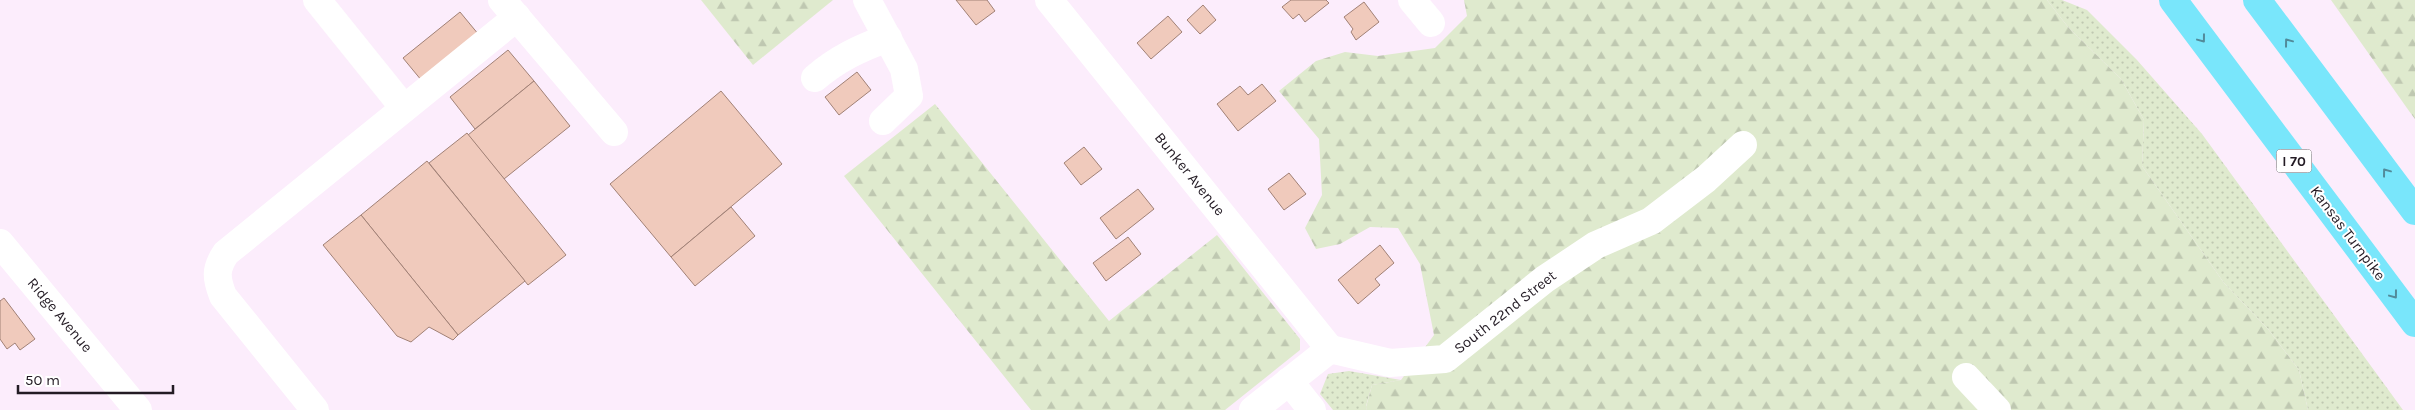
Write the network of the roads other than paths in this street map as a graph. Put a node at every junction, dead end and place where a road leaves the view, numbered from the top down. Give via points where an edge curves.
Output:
1 (317, 0) edge
2 (867, 0) edge
3 (1049, 0) edge
4 (1412, 0) edge
5 (2173, 0) edge
6 (2257, 0) edge
7 (510, 9) edge
8 (1431, 23) dead end
9 (888, 38) junction
10 (815, 78) dead end
11 (404, 108) junction
12 (883, 121) dead end
13 (614, 132) dead end
14 (1743, 145) dead end
15 (2415, 211) edge
16 (0, 243) edge
17 (2415, 322) edge
18 (1330, 349) junction
19 (1966, 377) dead end
20 (1289, 381) junction
21 (138, 410) edge
22 (315, 410) edge
23 (1253, 410) edge
24 (1312, 410) edge
25 (1997, 410) edge

1 - 11 street
2 - 9 street
3 - 18 street, Bunker Avenue
4 - 8 street
5 -> 17 highway, Kansas Turnpike / I 70
15 -> 6 highway
7 - 11 street
7 - 13 street
9 - 10 street via 857,49
9 - 12 street via 904,69 909,96
11 - 22 street via 226,253 218,265 216,278 223,296
14 - 18 street, South 22nd Street via 1706,179 1651,221 1596,245 1546,278 1445,359 1390,363
16 - 21 street, Ridge Avenue
18 - 20 street
19 - 25 street
20 - 23 street
20 - 24 street

